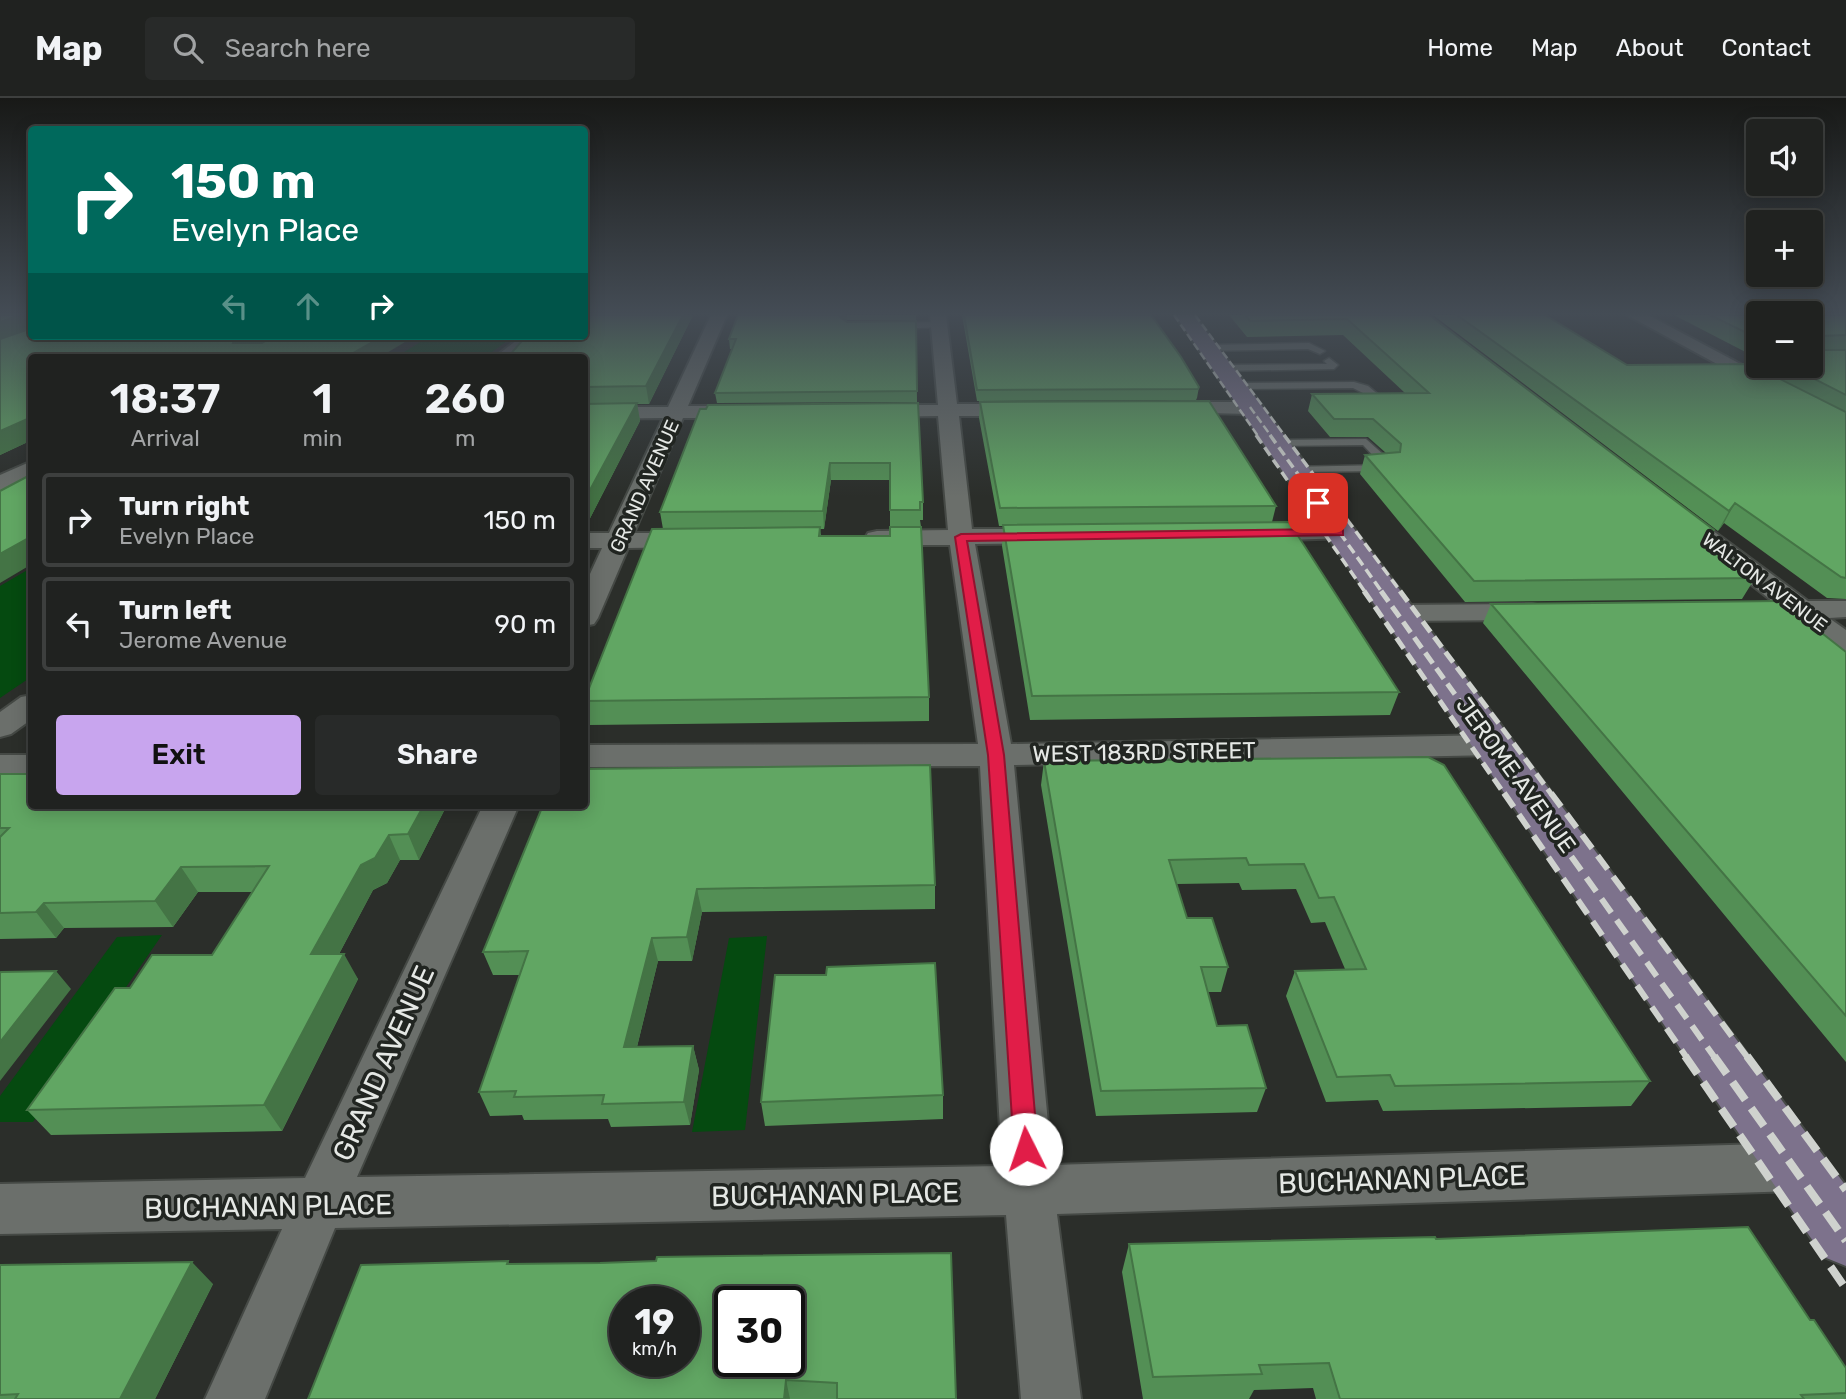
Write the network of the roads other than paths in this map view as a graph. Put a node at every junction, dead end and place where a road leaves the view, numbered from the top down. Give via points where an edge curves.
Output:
1 (692, 376) edge
2 (944, 376) edge
3 (1233, 376) edge
4 (1748, 376) edge
5 (1229, 377) junction
6 (1346, 399) edge
7 (1143, 409) edge
8 (1049, 410) edge
9 (850, 411) edge
10 (948, 411) junction
11 (676, 412) junction
12 (768, 412) edge
13 (588, 413) edge
14 (1846, 428) edge
15 (1285, 456) junction
16 (28, 471) edge
17 (0, 485) edge
18 (1655, 498) edge
19 (1339, 533) junction
20 (1234, 534) edge
21 (1072, 536) edge
22 (961, 537) junction
23 (848, 538) edge
24 (620, 540) junction
25 (713, 540) edge
26 (588, 541) edge
27 (588, 609) edge
28 (1846, 609) edge
29 (1761, 610) edge
30 (1801, 610) junction
31 (1555, 611) edge
32 (1398, 613) junction
33 (1846, 644) edge
34 (28, 707) edge
35 (0, 727) edge
36 (1494, 745) junction
37 (996, 755) junction
38 (588, 756) edge
39 (0, 766) edge
40 (28, 766) edge
41 (498, 809) edge
42 (1796, 1167) junction
43 (1029, 1190) junction
44 (319, 1205) junction
45 (0, 1209) edge
46 (1846, 1236) edge
47 (235, 1399) edge
48 (1051, 1399) edge

1 - 11 street, GRAND AVENUE
2 - 10 street
3 - 5 lane
4 - 14 street
5 - 6 lane via 1354,385 1375,396
5 - 7 street
5 - 15 main road, JEROME AVENUE
8 - 10 street
9 - 10 street
10 - 22 street
11 - 12 street
11 - 13 street
11 - 24 street, GRAND AVENUE
15 - 15 lane via 1366,442 1390,466 1383,468
15 - 19 main road, JEROME AVENUE
16 - 17 street
18 - 30 street, WALTON AVENUE
19 - 20 street
19 - 32 main road, JEROME AVENUE
21 - 22 street
22 - 23 street
22 - 37 street
24 - 25 street
24 - 26 street
24 - 27 street, GRAND AVENUE
28 - 30 street
29 - 30 street
30 - 33 street, WALTON AVENUE
31 - 32 street
32 - 36 main road, JEROME AVENUE
34 - 35 street
36 - 37 street, WEST 183RD STREET
36 - 42 main road, JEROME AVENUE
37 - 38 street, WEST 183RD STREET
37 - 43 street
39 - 40 street
41 - 44 street, GRAND AVENUE
42 - 43 street, BUCHANAN PLACE
42 - 46 main road, JEROME AVENUE
43 - 44 street, BUCHANAN PLACE
43 - 48 street
44 - 45 street, BUCHANAN PLACE
44 - 47 street, GRAND AVENUE

